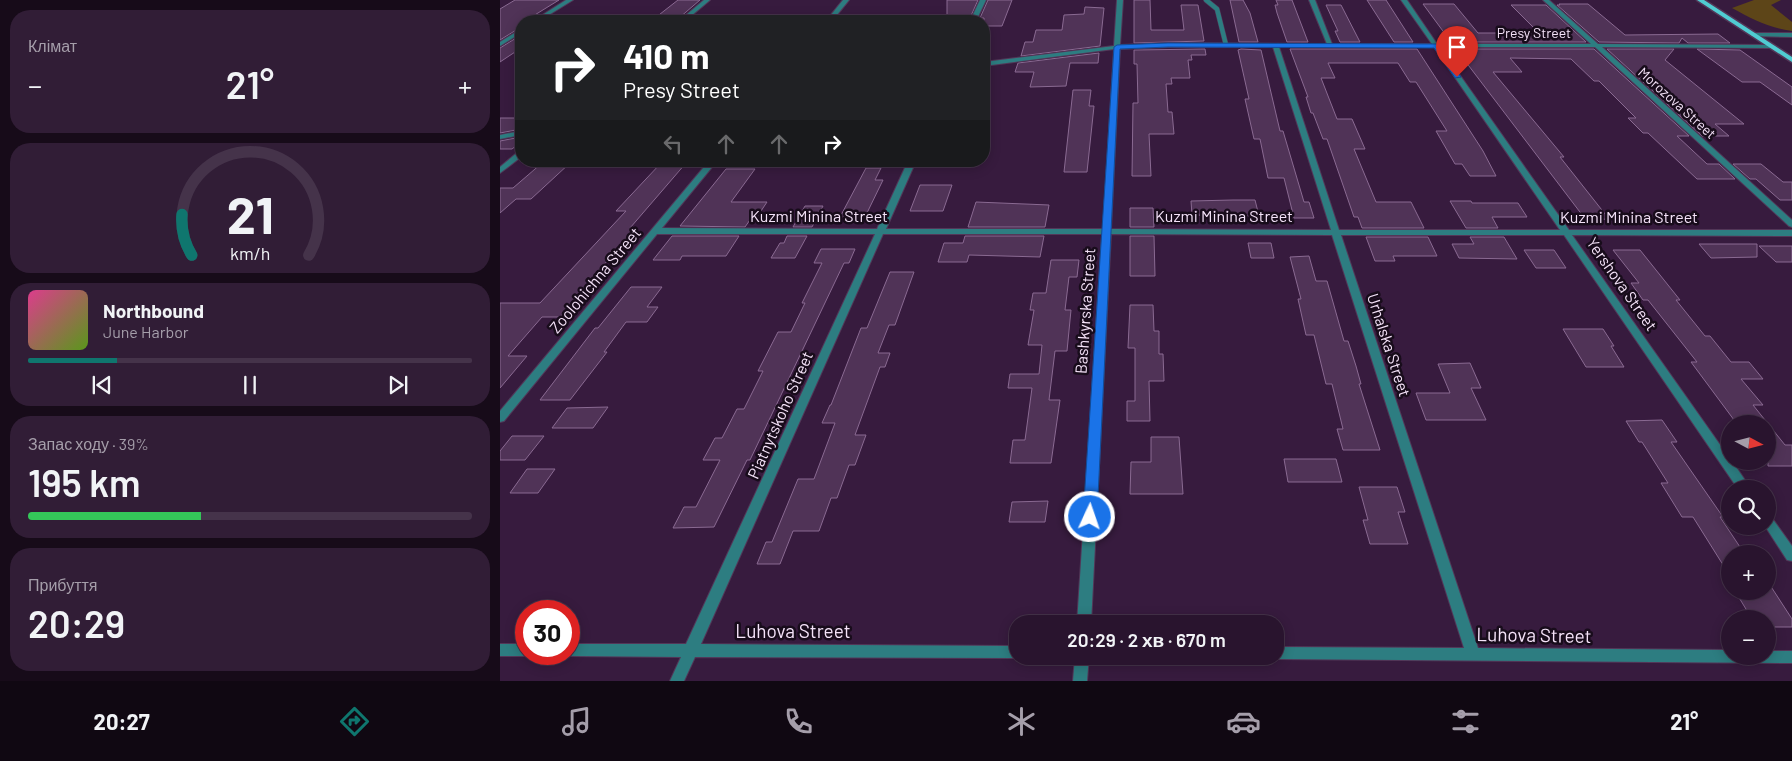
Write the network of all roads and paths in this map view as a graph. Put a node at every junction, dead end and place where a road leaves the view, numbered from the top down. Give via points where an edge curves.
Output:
1 (570, 0) edge
2 (708, 0) edge
3 (846, 0) edge
4 (983, 0) edge
5 (1120, 0) edge
6 (1206, 0) edge
7 (1312, 0) edge
8 (1405, 0) edge
9 (1546, 0) edge
10 (1700, 0) edge
11 (546, 15) edge
12 (689, 15) edge
13 (833, 15) edge
14 (977, 15) edge
15 (515, 35) edge
16 (1792, 35) edge
17 (1754, 36) junction
18 (500, 44) edge
19 (1226, 45) junction
20 (1275, 45) junction
21 (1330, 45) junction
22 (1436, 46) junction
23 (1595, 46) junction
24 (1770, 46) junction
25 (1117, 47) junction
26 (1792, 60) edge
27 (990, 63) edge
28 (515, 134) edge
29 (500, 137) edge
30 (515, 159) edge
31 (708, 167) edge
32 (909, 167) edge
33 (500, 171) edge
34 (1792, 224) edge
35 (655, 230) junction
36 (881, 231) junction
37 (1336, 231) junction
38 (1108, 232) junction
39 (1565, 232) junction
40 (1792, 233) edge
41 (500, 418) edge
42 (1739, 480) edge
43 (1776, 533) edge
44 (1792, 556) edge
45 (1085, 615) edge
46 (500, 650) edge
47 (515, 650) edge
48 (580, 650) edge
49 (690, 651) junction
50 (1009, 652) edge
51 (1284, 653) edge
52 (1473, 654) junction
53 (1792, 657) edge
54 (1081, 665) edge
55 (677, 681) edge
56 (1080, 681) edge

1 - 11 street
2 - 12 street
3 - 13 street
4 - 14 street
5 - 25 street, Bashkyrska Street
6 - 19 lane via 1218,9
7 - 21 street
8 - 22 street, Yershova Street
9 - 23 street, Morozova Street
10 - 17 main road
15 - 18 street
16 - 17 street
17 - 24 main road
19 - 20 street, Presy Street
19 - 25 street, Presy Street
20 - 21 street, Presy Street
20 - 37 street, Urhalska Street
21 - 22 street, Presy Street
22 - 23 street, Presy Street
22 - 39 street, Yershova Street
23 - 24 street, Presy Street
23 - 34 street, Morozova Street
24 - 26 main road
25 - 27 street, Presy Street
25 - 38 street, Bashkyrska Street
28 - 29 street
30 - 33 street
31 - 35 street, Zoolohichna Street
32 - 36 street, Piatnytskoho Street
35 - 36 street, Kuzmi Minina Street
35 - 41 street, Zoolohichna Street
36 - 38 street, Kuzmi Minina Street
36 - 49 street, Piatnytskoho Street
37 - 38 street, Kuzmi Minina Street
37 - 39 street, Kuzmi Minina Street
37 - 52 street, Urhalska Street
38 - 45 street, Bashkyrska Street
39 - 40 street, Kuzmi Minina Street
39 - 42 street, Yershova Street
43 - 44 street
46 - 47 street
48 - 49 street, Luhova Street
49 - 50 street, Luhova Street
49 - 55 street, Piatnytskoho Street
51 - 52 street, Luhova Street
52 - 53 street, Luhova Street
54 - 56 street

